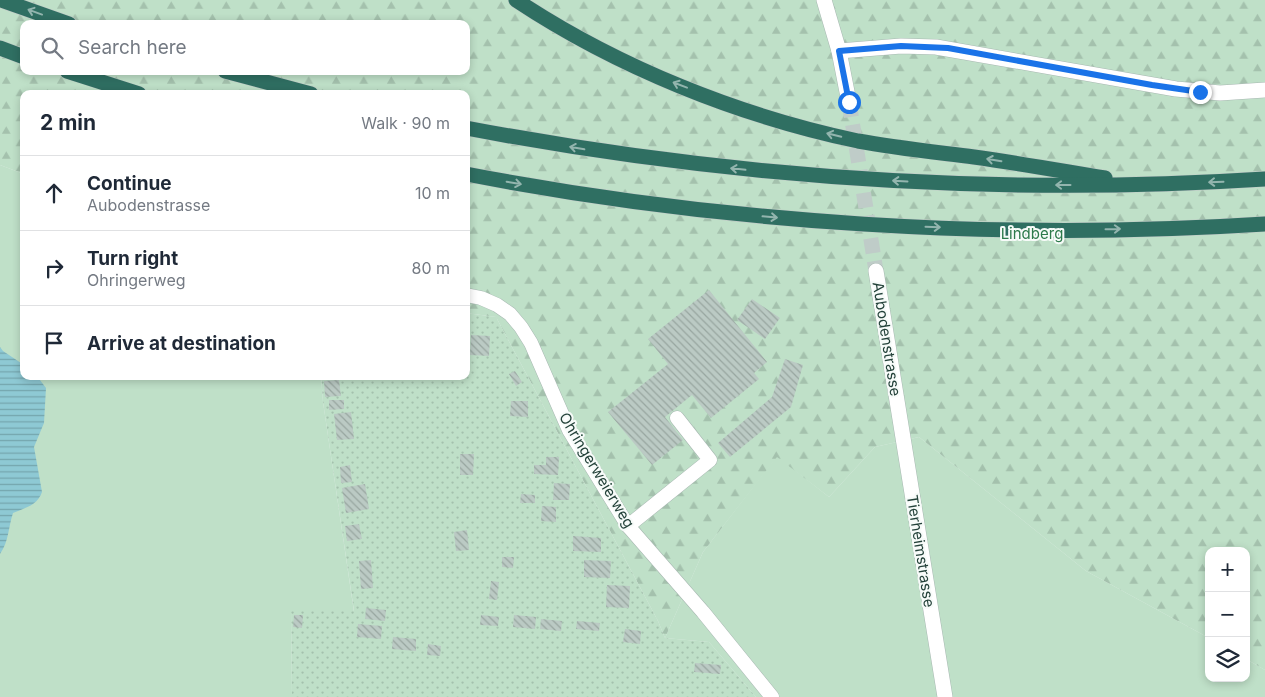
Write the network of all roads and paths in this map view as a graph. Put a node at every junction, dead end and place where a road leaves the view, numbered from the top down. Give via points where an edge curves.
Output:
1 (1, 0) edge
2 (516, 0) edge
3 (824, 0) edge
4 (58, 20) edge
5 (0, 48) edge
6 (839, 51) junction
7 (20, 56) edge
8 (80, 75) edge
9 (240, 75) edge
10 (127, 90) edge
11 (296, 90) edge
12 (1265, 90) edge
13 (849, 102) tunnel mouth
14 (470, 129) edge
15 (470, 175) edge
16 (1265, 179) edge
17 (1146, 184) junction
18 (1265, 224) edge
19 (876, 271) tunnel mouth
20 (470, 296) edge
21 (898, 406) joint
22 (677, 418) dead end
23 (628, 526) junction
24 (772, 697) edge
25 (945, 697) edge

4 -> 1 highway
17 -> 2 highway via 917,151 799,126 712,98 630,64
3 - 6 street
5 - 7 highway
6 - 12 street via 901,46 948,48 1176,89 1220,93
6 - 13 street
8 - 10 highway
9 - 11 highway
17 -> 14 highway via 1004,185 755,171 629,156
15 -> 18 highway via 551,190 670,206 835,222 1086,230
16 -> 17 highway
19 - 21 street, Aubodenstrasse
20 - 23 lane, Ohringerweierweg via 497,305 521,327 570,430
21 - 25 street, Tierheimstrasse
22 - 23 lane via 710,460
23 - 24 lane, Ohringerweierweg

